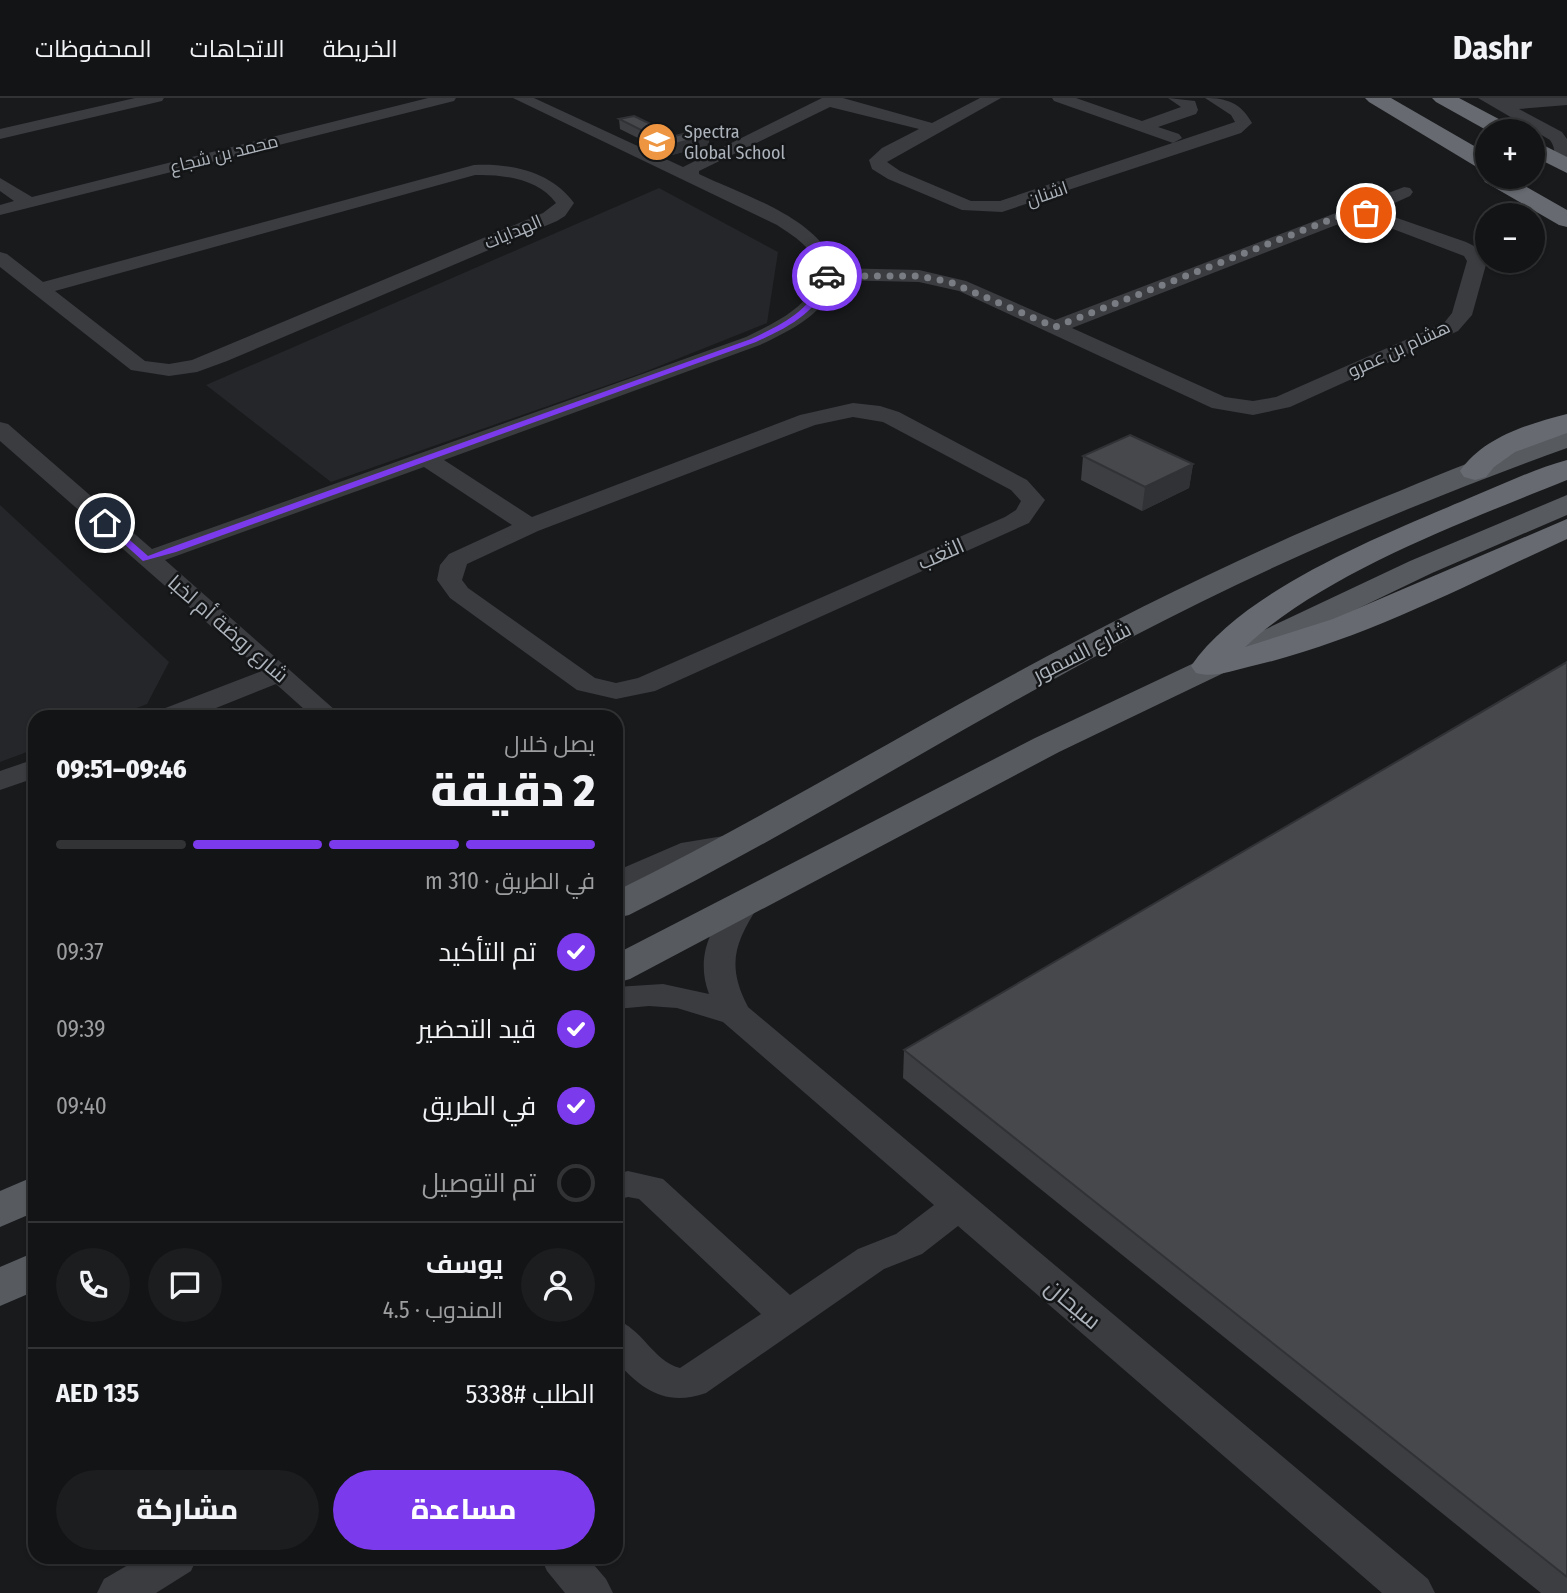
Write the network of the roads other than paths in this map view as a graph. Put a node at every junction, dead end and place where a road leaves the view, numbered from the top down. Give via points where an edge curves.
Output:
1 (156, 98) edge
2 (448, 98) edge
3 (521, 98) edge
4 (993, 98) edge
5 (1060, 98) edge
6 (1176, 98) edge
7 (1213, 98) edge
8 (1376, 98) edge
9 (1400, 98) edge
10 (1443, 98) edge
11 (1489, 99) edge
12 (832, 100) edge
13 (1567, 100) edge
14 (1541, 104) junction
15 (1482, 119) edge
16 (1529, 119) edge
17 (1531, 119) edge
18 (1141, 127) junction
19 (934, 128) junction
20 (1545, 130) edge
21 (0, 134) edge
22 (1173, 138) dead end
23 (1475, 140) edge
24 (1464, 149) junction
25 (1545, 154) edge
26 (1475, 155) edge
27 (1475, 166) edge
28 (1566, 166) edge
29 (689, 178) junction
30 (0, 183) edge
31 (1514, 189) edge
32 (1530, 189) edge
33 (1404, 192) dead end
34 (29, 203) junction
35 (0, 210) edge
36 (1567, 211) edge
37 (1359, 212) junction
38 (1567, 220) edge
39 (0, 258) edge
40 (827, 274) junction
41 (41, 289) junction
42 (1055, 327) junction
43 (1567, 423) edge
44 (0, 429) edge
45 (1567, 439) edge
46 (428, 459) junction
47 (1567, 470) edge
48 (1475, 471) junction
49 (1567, 503) edge
50 (530, 526) junction
51 (1567, 528) edge
52 (146, 559) junction
53 (1208, 666) junction
54 (279, 674) junction
55 (186, 710) edge
56 (322, 710) edge
57 (28, 771) edge
58 (0, 781) edge
59 (740, 843) junction
60 (623, 879) edge
61 (623, 902) edge
62 (744, 905) junction
63 (623, 966) edge
64 (623, 997) edge
65 (735, 1014) junction
66 (623, 1186) edge
67 (28, 1196) edge
68 (951, 1199) junction
69 (0, 1210) edge
70 (28, 1274) edge
71 (0, 1288) edge
72 (788, 1316) junction
73 (623, 1342) edge
74 (166, 1564) edge
75 (567, 1564) edge
76 (119, 1593) edge
77 (591, 1593) edge
78 (1413, 1593) edge

1 - 21 street
2 - 34 street, محمد بن شجاع
3 - 29 street
4 - 19 street, اشنان
5 - 18 street
6 - 18 street via 1189,104 1190,110
7 - 19 street, اشنان via 1238,112 1244,123 1002,207 968,206 878,165 884,154
8 - 24 highway
9 - 23 highway
10 - 15 highway
11 - 14 street
11 - 16 street
12 - 19 street
12 - 29 street via 704,160 691,168
13 - 14 street
14 - 17 street via 1531,110
18 - 22 street
20 - 28 street via 1561,142
24 - 26 highway
24 - 27 highway
25 - 28 highway
29 - 40 street via 784,220 817,247
30 - 34 street
31 - 38 highway
32 - 36 highway
33 - 37 street
34 - 35 street, محمد بن شجاع
37 - 42 street
37 - 42 street, هشام بن عمرو via 1450,243 1475,257 1462,315 1451,327 1298,397 1253,408 1220,403
39 - 41 street, الهدايات
40 - 42 street, هشام بن عمرو via 919,276 950,282
40 - 46 street via 816,301 770,334
41 - 41 street, الهدايات via 138,366 176,371 220,357 550,217 565,203 554,191 516,172 474,170
43 - 48 highway via 1501,448 1484,457
44 - 52 street, شارع روضة أم لخبا
45 - 48 main road, شارع السمور
46 - 50 street
46 - 52 street
47 - 53 highway via 1420,529 1307,587 1261,615
48 - 59 main road, شارع السمور via 1286,549 1063,660
49 - 53 main road
50 - 50 street, الثغب via 457,559 449,580 459,593 572,677 616,691 646,685 1019,520 1033,500 1019,485 891,417 853,410 808,420
51 - 53 highway via 1345,626
52 - 54 street, شارع روضة أم لخبا
53 - 62 main road
54 - 55 street
54 - 56 street, شارع روضة أم لخبا
57 - 58 street
59 - 60 street via 692,850
59 - 61 main road, شارع السمور
62 - 63 main road
62 - 65 street, سيحان via 728,926 719,949 723,994
64 - 65 street, سيحان via 671,994
65 - 68 street, سيحان
66 - 72 street via 650,1188
67 - 69 main road
68 - 72 street via 909,1244 871,1259
68 - 78 street, سيحان
70 - 71 main road
72 - 73 street via 682,1385 663,1381
74 - 76 street
75 - 77 street

